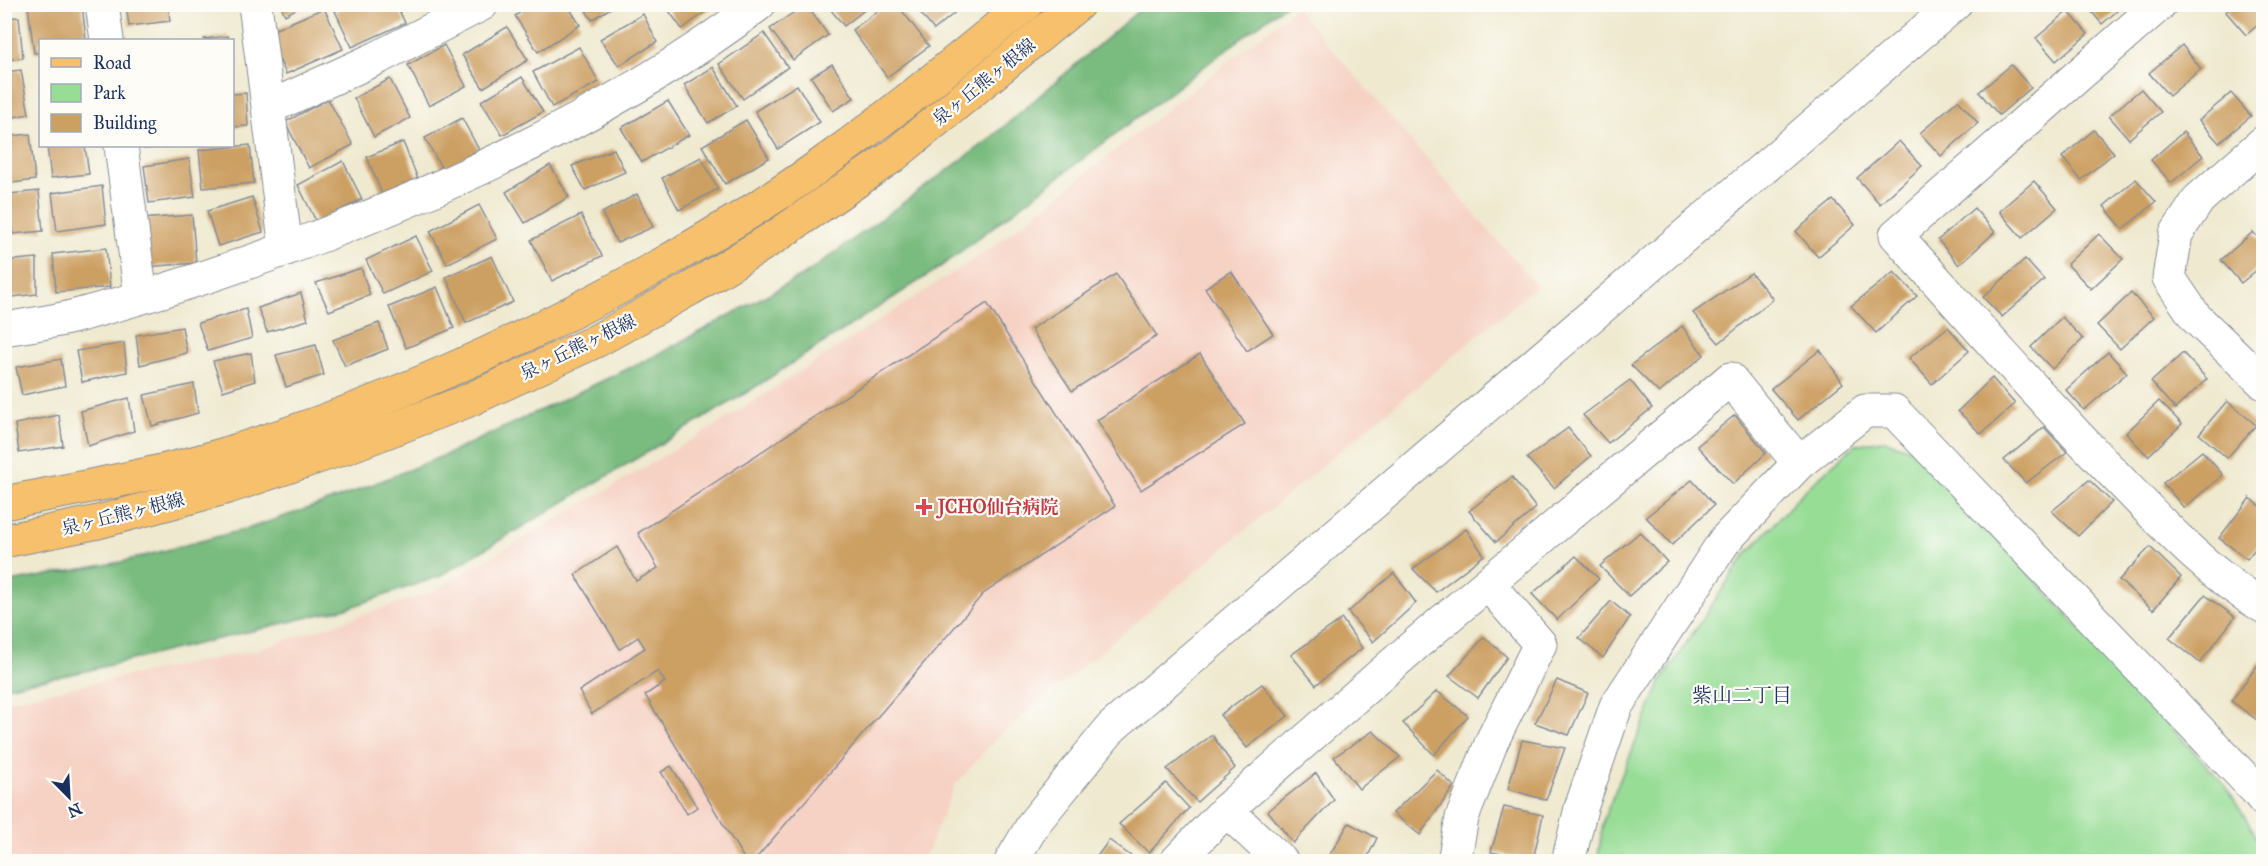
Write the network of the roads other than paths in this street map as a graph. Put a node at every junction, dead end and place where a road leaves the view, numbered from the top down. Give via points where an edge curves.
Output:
1 (102, 4) edge
2 (255, 4) edge
3 (482, 4) edge
4 (759, 4) edge
5 (1026, 4) edge
6 (1078, 4) edge
7 (1955, 4) edge
8 (2160, 4) edge
9 (107, 39) edge
10 (270, 107) junction
11 (2264, 142) edge
12 (121, 147) edge
13 (286, 249) junction
14 (141, 297) junction
15 (4, 329) edge
16 (2264, 383) edge
17 (1799, 462) junction
18 (4, 503) edge
19 (4, 540) edge
20 (1488, 584) junction
21 (2264, 607) edge
22 (2264, 800) edge
23 (1226, 810) junction
24 (1011, 861) edge
25 (1176, 861) edge
26 (1282, 861) edge
27 (1454, 861) edge
28 (1568, 861) edge

1 - 9 street
2 - 10 street
3 - 10 street
4 - 13 street via 716,37 507,156 377,214
5 - 18 main road, 泉ヶ丘熊ヶ根線 via 824,163 712,235 503,348 319,422 223,454
6 - 19 main road, 泉ヶ丘熊ヶ根線 via 893,156 758,247 596,341 467,402 228,487 98,522
7 - 24 street via 1112,727 1034,822
8 - 21 street via 1896,235 2038,395 2159,521 2235,590
10 - 13 street
11 - 16 street via 2199,199 2176,234 2169,278 2196,318
12 - 14 street
13 - 14 street
14 - 15 street via 74,317
17 - 20 street via 1730,380
17 - 22 street via 1865,411 1894,411
17 - 28 street via 1725,540 1616,705 1581,807
20 - 23 street
20 - 27 street via 1540,644 1492,741 1462,818
23 - 25 street
23 - 26 street

